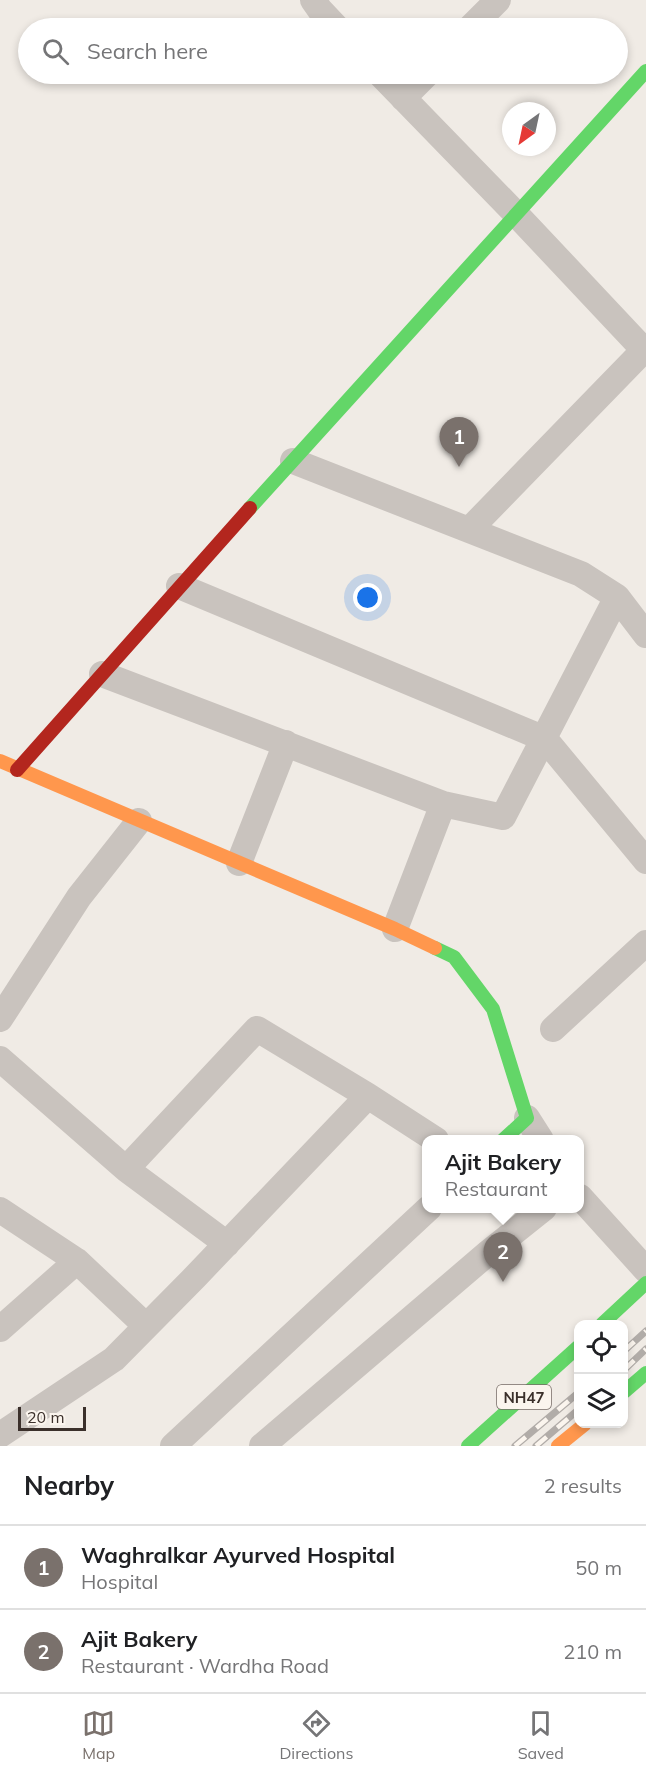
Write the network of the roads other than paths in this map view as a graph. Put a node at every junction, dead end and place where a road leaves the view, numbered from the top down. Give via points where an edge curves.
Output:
1 (314, 0) edge
2 (498, 0) edge
3 (328, 18) edge
4 (480, 18) edge
5 (646, 71) edge
6 (390, 84) edge
7 (417, 84) edge
8 (403, 98) junction
9 (516, 214) junction
10 (292, 461) junction
11 (469, 530) junction
12 (179, 586) junction
13 (616, 597) junction
14 (646, 635) edge
15 (102, 674) junction
16 (545, 739) junction
17 (286, 743) junction
18 (0, 761) edge
19 (17, 770) junction
20 (443, 804) junction
21 (139, 821) junction
22 (646, 861) edge
23 (239, 863) junction
24 (395, 928) junction
25 (646, 943) edge
26 (0, 1019) edge
27 (554, 1029) dead end
28 (0, 1059) edge
29 (368, 1096) junction
30 (527, 1118) junction
31 (428, 1135) edge
32 (508, 1135) edge
33 (538, 1135) edge
34 (126, 1169) junction
35 (584, 1202) edge
36 (0, 1210) edge
37 (425, 1213) edge
38 (539, 1213) edge
39 (227, 1244) junction
40 (77, 1261) junction
41 (646, 1270) edge
42 (646, 1283) edge
43 (606, 1320) edge
44 (146, 1326) junction
45 (0, 1329) edge
46 (574, 1351) edge
47 (646, 1373) edge
48 (628, 1389) edge
49 (580, 1428) edge
50 (0, 1435) edge
51 (173, 1446) edge
52 (262, 1446) edge
53 (468, 1446) edge
54 (558, 1446) edge

1 - 3 street
2 - 4 street
5 - 9 main road
6 - 8 street
7 - 8 street
8 - 9 street
9 - 10 main road
9 - 11 street via 644,350
10 - 11 street
10 - 12 main road
11 - 13 street via 581,574
12 - 15 main road
12 - 16 street
13 - 14 street
13 - 16 street
15 - 17 street
15 - 19 main road
16 - 20 street via 503,817
16 - 22 street
17 - 20 street
17 - 23 street
18 - 19 main road
19 - 21 main road
20 - 24 street
21 - 23 main road
21 - 26 street via 79,897
23 - 24 main road
24 - 30 main road via 454,957 493,1008
25 - 27 street
28 - 34 street
29 - 31 street
29 - 34 street via 257,1029
29 - 39 street
30 - 32 main road
30 - 33 street
34 - 39 street
35 - 41 street
36 - 40 street
37 - 51 street
38 - 52 street
39 - 44 street
40 - 44 street
40 - 45 street
42 - 43 main road
44 - 50 street via 114,1359
46 - 53 main road, NH47
47 - 48 main road
49 - 54 main road

